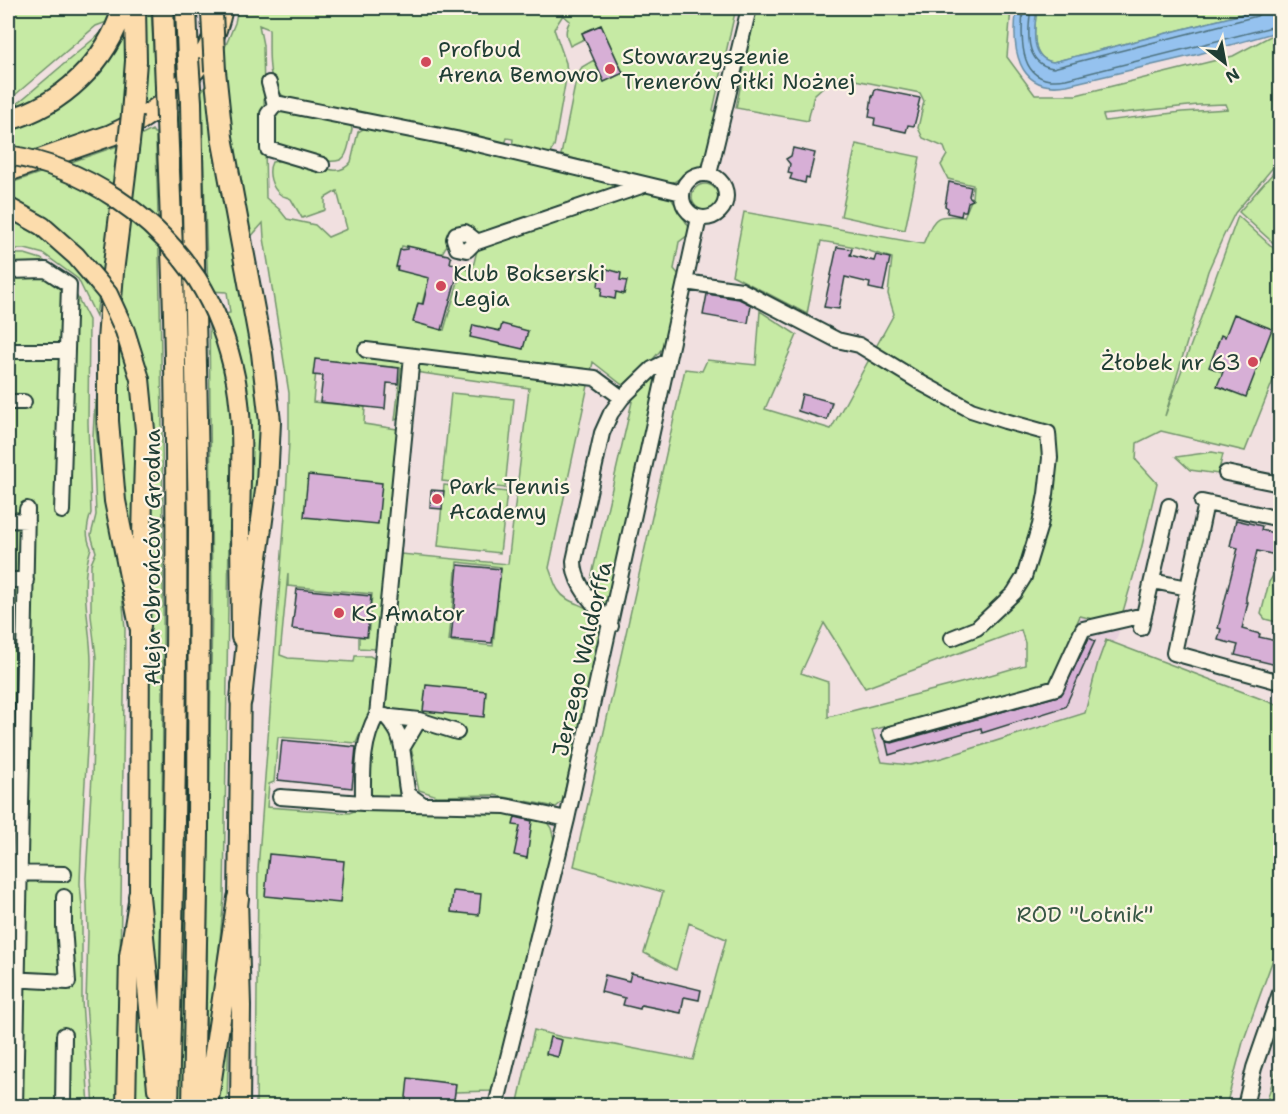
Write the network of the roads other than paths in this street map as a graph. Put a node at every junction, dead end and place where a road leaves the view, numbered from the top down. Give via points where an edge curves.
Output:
1 (123, 8) edge
2 (135, 8) edge
3 (164, 8) edge
4 (186, 8) edge
5 (749, 8) edge
6 (215, 9) edge
7 (269, 83) dead end
8 (275, 105) junction
9 (8, 120) edge
10 (8, 155) edge
11 (322, 165) dead end
12 (8, 171) edge
13 (709, 174) junction
14 (646, 185) junction
15 (682, 193) junction
16 (8, 207) edge
17 (699, 218) junction
18 (474, 243) dead end
19 (8, 271) edge
20 (685, 282) junction
21 (366, 350) dead end
22 (8, 351) edge
23 (67, 351) junction
24 (412, 356) junction
25 (668, 361) junction
26 (622, 398) junction
27 (8, 402) edge
28 (24, 402) dead end
29 (1226, 473) dead end
30 (1281, 484) edge
31 (1169, 506) dead end
32 (62, 511) dead end
33 (1281, 519) edge
34 (8, 520) edge
35 (8, 580) edge
36 (26, 580) junction
37 (1152, 580) junction
38 (1188, 588) junction
39 (140, 626) junction
40 (611, 626) junction
41 (952, 638) dead end
42 (1281, 682) edge
43 (241, 700) junction
44 (381, 716) junction
45 (419, 720) junction
46 (457, 732) dead end
47 (890, 734) dead end
48 (403, 747) junction
49 (8, 758) edge
50 (22, 758) junction
51 (280, 797) dead end
52 (363, 803) junction
53 (422, 804) junction
54 (567, 819) junction
55 (14, 873) edge
56 (64, 874) dead end
57 (139, 896) junction
58 (64, 897) dead end
59 (238, 898) junction
60 (13, 927) edge
61 (13, 979) edge
62 (1281, 993) edge
63 (64, 1035) dead end
64 (15, 1107) edge
65 (63, 1107) edge
66 (126, 1107) edge
67 (160, 1107) edge
68 (168, 1107) edge
69 (193, 1107) edge
70 (207, 1107) edge
71 (240, 1107) edge
72 (496, 1107) edge
73 (1245, 1107) edge

1 - 9 highway via 107,45 75,83 48,103
2 - 39 highway, bridge via 132,114 108,341 108,421 115,501
3 - 68 highway, Aleja Obrońców Grodna, bridge via 175,352 176,560
4 - 69 highway, Aleja Obrońców Grodna, bridge via 199,524
5 - 13 street
6 - 12 highway via 205,54 185,84 158,107 111,135
6 - 43 highway, bridge via 215,71 225,155 262,352 270,422 267,483
7 - 8 street
8 - 11 street via 268,114 268,149
8 - 14 street via 456,139
10 - 43 main road, bridge via 52,166 123,203 161,236 197,280 216,317 236,381 240,429
13 - 15 street via 688,180
13 - 17 street via 725,186 727,200 713,217
14 - 15 street
14 - 18 street
15 - 17 street via 688,211
16 - 39 main road, Aleja Obrońców Grodna, bridge via 42,226 76,256 108,294 125,331 140,379 145,430
17 - 20 street, Jerzego Waldorffa
19 - 23 street via 46,270 69,285
20 - 25 street, Jerzego Waldorffa
20 - 41 street via 741,291 837,340 859,345 971,410 1048,433 1046,494 1024,577 1014,593 977,628
21 - 24 street
22 - 23 street
23 - 32 street
24 - 26 street via 596,378
24 - 44 street
25 - 26 street via 652,369
25 - 40 street, Jerzego Waldorffa
26 - 40 street via 602,433 574,561 580,586
27 - 28 street
29 - 30 street
31 - 37 street
33 - 38 street via 1204,503
34 - 36 street via 27,515
35 - 36 street
36 - 50 street
37 - 38 street
37 - 47 street via 1143,621 1083,629 1056,688
38 - 42 street via 1174,653
39 - 57 main road, Aleja Obrońców Grodna
40 - 54 street, Jerzego Waldorffa
43 - 59 main road
44 - 45 street
44 - 48 street via 399,734
44 - 52 street via 364,748
45 - 46 street
45 - 48 street
48 - 53 street via 408,794
49 - 50 street
50 - 55 street
51 - 52 street
52 - 53 street
53 - 54 street via 505,806
54 - 72 street, Jerzego Waldorffa
55 - 56 street
55 - 60 street
57 - 66 main road, Aleja Obrońców Grodna via 129,956
57 - 67 highway
58 - 61 street via 68,982
59 - 70 highway
59 - 71 main road
60 - 61 street
61 - 64 street
62 - 73 street via 1254,1068
63 - 65 street

